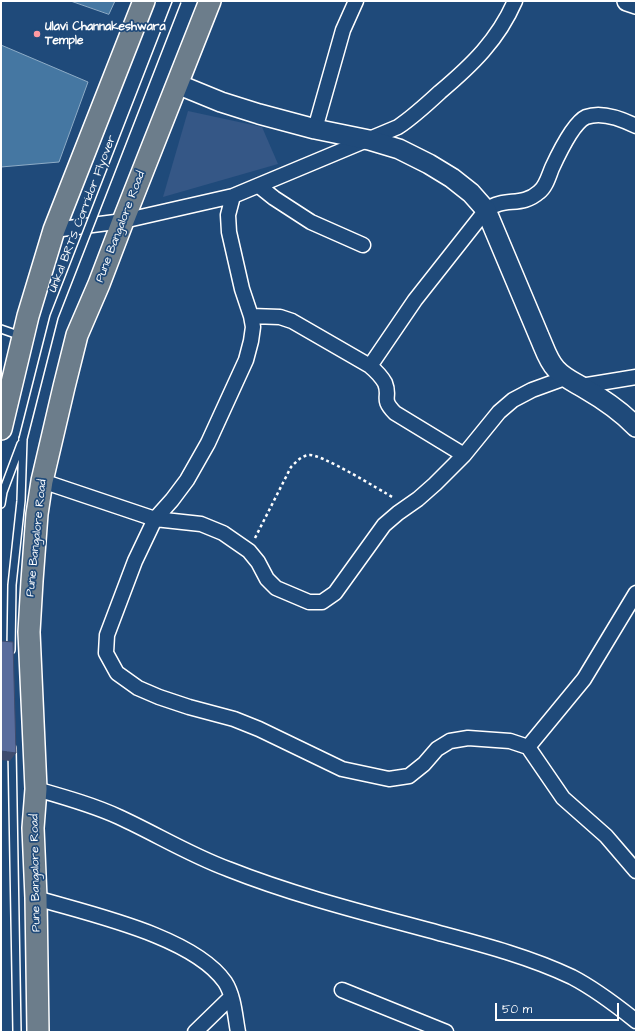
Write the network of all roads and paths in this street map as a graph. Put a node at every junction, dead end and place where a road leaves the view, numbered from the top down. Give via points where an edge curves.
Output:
1 (144, 1) edge
2 (176, 1) edge
3 (210, 1) edge
4 (356, 1) edge
5 (515, 1) edge
6 (627, 1) edge
7 (636, 4) edge
8 (176, 84) junction
9 (636, 126) edge
10 (315, 129) junction
11 (369, 140) junction
12 (259, 186) junction
13 (233, 196) junction
14 (486, 210) junction
15 (123, 221) junction
16 (54, 230) junction
17 (363, 245) dead end
18 (251, 316) junction
19 (1, 329) edge
20 (23, 337) junction
21 (370, 366) junction
22 (636, 377) edge
23 (573, 382) junction
24 (636, 427) edge
25 (1, 429) edge
26 (23, 439) junction
27 (464, 455) junction
28 (42, 481) junction
29 (1, 504) edge
30 (408, 506) junction
31 (155, 519) junction
32 (249, 551) junction
33 (636, 593) edge
34 (11, 658) edge
35 (12, 741) edge
36 (528, 747) junction
37 (36, 790) junction
38 (636, 872) edge
39 (36, 898) junction
40 (342, 990) dead end
41 (231, 996) junction
42 (636, 1021) edge
43 (17, 1032) edge
44 (38, 1032) edge
45 (195, 1032) edge
46 (238, 1032) edge
47 (446, 1032) edge

1 - 16 main road
2 - 26 lane, Unkal BRTS Corridor Flyover, bridge via 54,317
3 - 8 main road, Pune Bangalore Road
4 - 10 street via 344,30
5 - 11 street via 489,45 472,64 415,115 398,127
6 - 7 street
8 - 10 street via 221,102
8 - 15 main road, Pune Bangalore Road
9 - 14 street via 602,115 585,118 569,136 541,190 525,201 500,202
10 - 11 street
11 - 12 street
11 - 14 street via 429,164 471,193
12 - 13 street
12 - 17 street via 311,222
13 - 15 street
13 - 18 street via 228,215 229,232
14 - 21 street via 415,300
14 - 23 street via 548,357 555,368
15 - 16 street
15 - 28 main road, Pune Bangalore Road via 77,335
16 - 20 main road
18 - 21 street via 280,317 292,321
18 - 31 street via 253,327 246,360 208,443 187,480
19 - 20 lane
20 - 25 main road
21 - 27 street via 383,380 387,393 386,401 395,413
22 - 23 street
23 - 24 street via 600,397 625,415
23 - 27 street via 532,390 513,400 499,412
26 - 29 lane
26 - 34 lane via 21,501 12,585
27 - 30 street
28 - 31 street
28 - 37 main road, Pune Bangalore Road via 37,514 30,632
30 - 32 street via 384,525 335,593 322,602 309,602 276,588
30 - 32 path via 326,460 310,454 300,458 291,467
31 - 32 street via 201,524 223,533
31 - 36 street via 135,561 106,635 106,653 118,673 138,688 189,707 234,719 342,769 389,779 409,776 437,749 450,741 468,738 488,739 510,741
33 - 36 street via 584,679
35 - 43 lane
36 - 38 street via 562,798 606,836
37 - 39 main road, Pune Bangalore Road via 33,828
37 - 42 street via 80,802 119,817 227,869 301,894 531,961 572,977 607,998
39 - 41 street via 144,931 167,941 211,966 225,983
39 - 44 main road, Pune Bangalore Road
40 - 47 street
41 - 45 street
41 - 46 street

